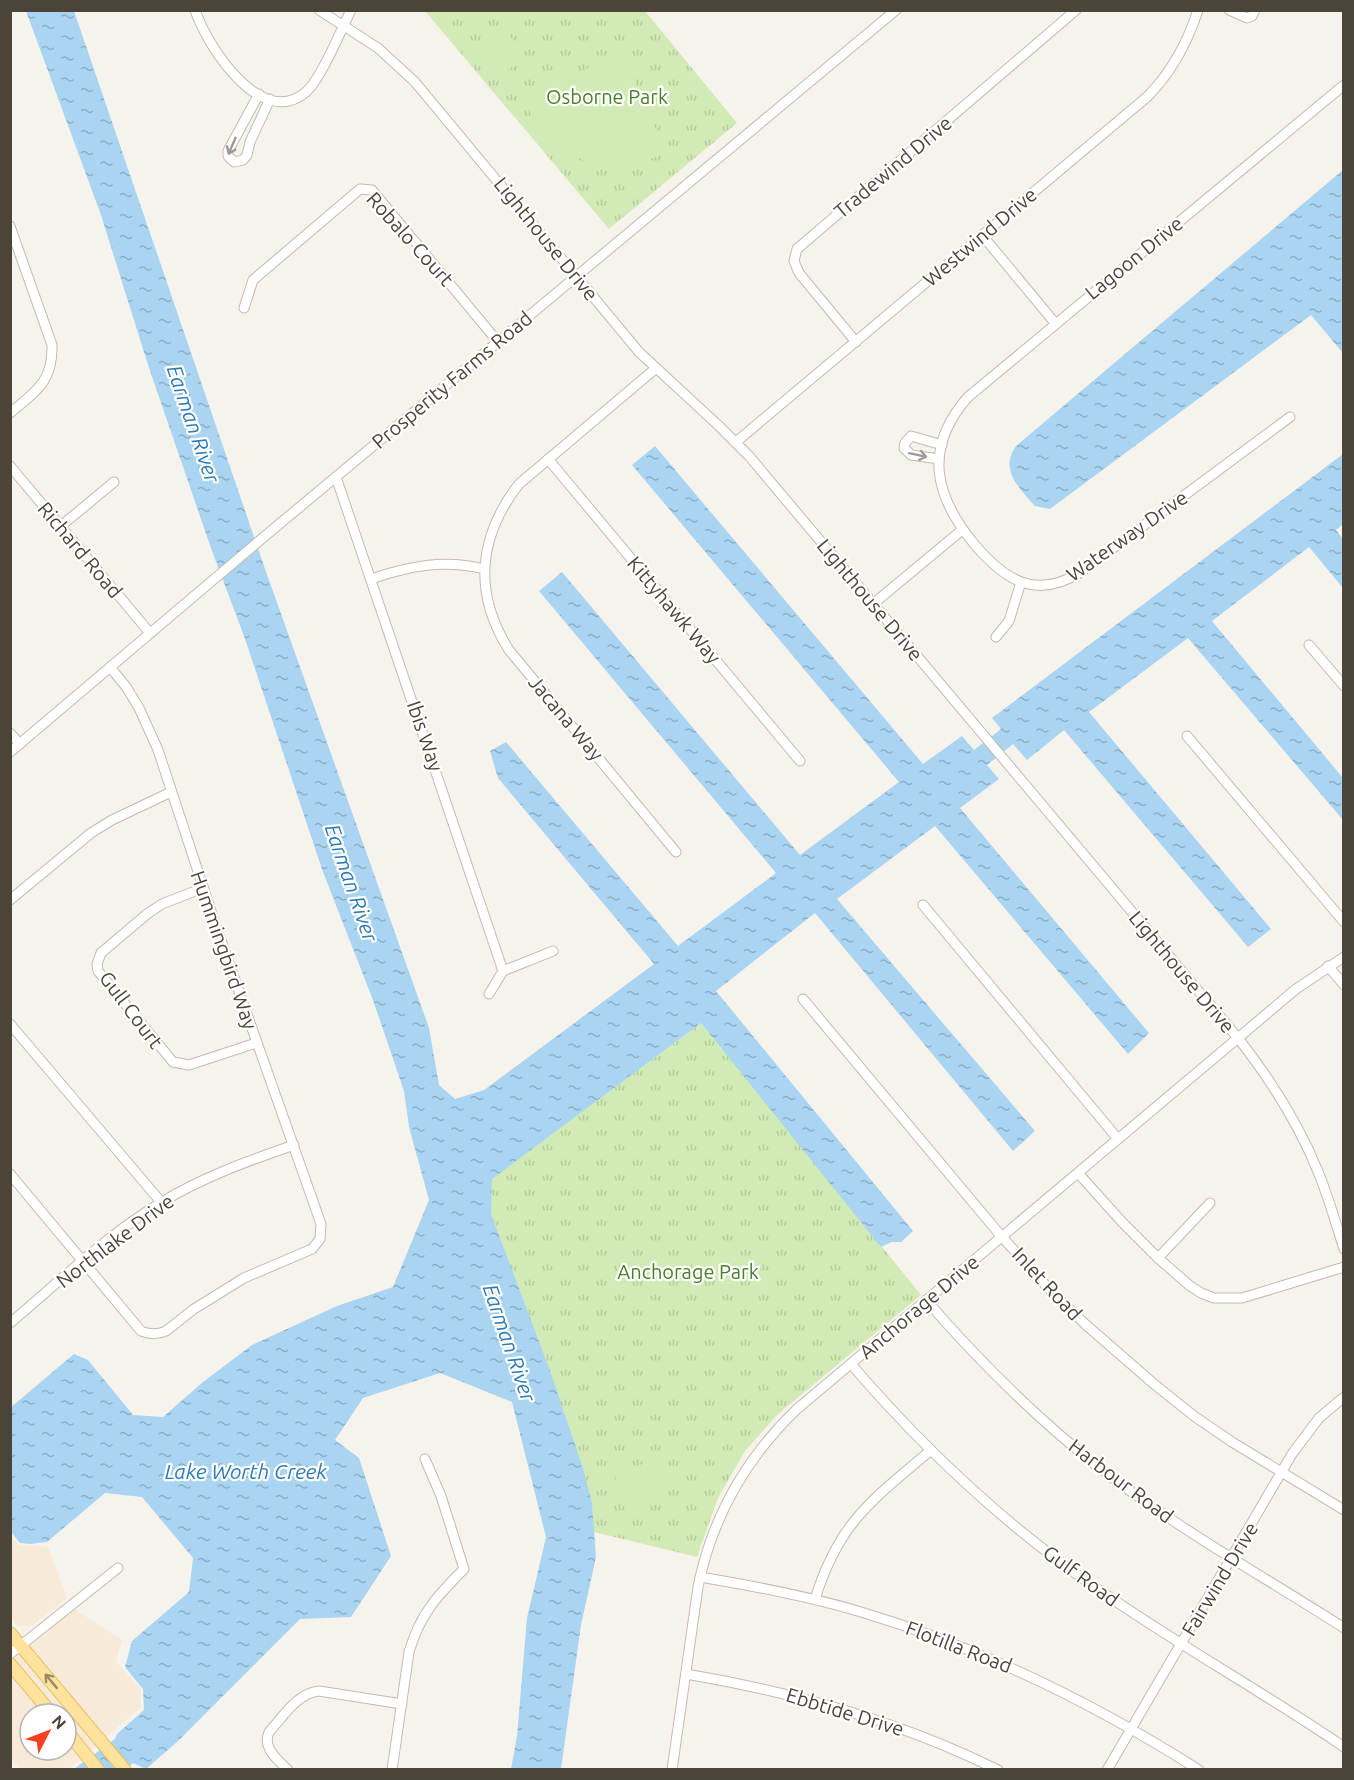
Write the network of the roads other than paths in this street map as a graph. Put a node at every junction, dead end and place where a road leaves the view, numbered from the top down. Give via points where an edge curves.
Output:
1 (195, 10) edge
2 (319, 10) edge
3 (351, 10) edge
4 (1076, 10) edge
5 (1198, 10) edge
6 (1229, 10) edge
7 (1255, 10) edge
8 (891, 12) edge
9 (343, 26) junction
10 (1344, 86) edge
11 (259, 94) junction
12 (270, 99) junction
13 (10, 226) edge
14 (982, 235) junction
15 (577, 276) junction
16 (244, 308) dead end
17 (1055, 323) junction
18 (498, 342) junction
19 (855, 342) junction
20 (655, 369) junction
21 (10, 413) edge
22 (1290, 417) dead end
23 (736, 442) junction
24 (942, 445) junction
25 (548, 459) junction
26 (939, 459) junction
27 (10, 466) edge
28 (336, 477) junction
29 (114, 482) dead end
30 (61, 526) junction
31 (962, 530) junction
32 (484, 569) junction
33 (371, 579) junction
34 (1021, 582) junction
35 (873, 604) junction
36 (150, 633) junction
37 (996, 637) dead end
38 (1309, 645) dead end
39 (110, 668) junction
40 (1344, 686) edge
41 (10, 733) edge
42 (1187, 736) dead end
43 (20, 744) junction
44 (10, 752) edge
45 (800, 761) dead end
46 (171, 792) junction
47 (676, 852) dead end
48 (203, 888) junction
49 (10, 900) edge
50 (923, 905) dead end
51 (1344, 922) edge
52 (553, 951) dead end
53 (1344, 957) edge
54 (1329, 966) junction
55 (503, 970) junction
56 (1344, 985) edge
57 (489, 994) dead end
58 (803, 999) dead end
59 (10, 1024) edge
60 (1238, 1038) junction
61 (256, 1043) junction
62 (1118, 1139) junction
63 (294, 1145) junction
64 (1078, 1173) junction
65 (10, 1174) edge
66 (161, 1202) junction
67 (1210, 1203) dead end
68 (1002, 1236) junction
69 (1344, 1250) edge
70 (1158, 1258) junction
71 (84, 1261) junction
72 (1344, 1267) edge
73 (926, 1300) junction
74 (10, 1323) edge
75 (851, 1364) junction
76 (1344, 1397) edge
77 (931, 1450) junction
78 (425, 1459) dead end
79 (1282, 1473) junction
80 (1344, 1510) edge
81 (1232, 1558) junction
82 (118, 1568) dead end
83 (700, 1577) junction
84 (815, 1599) junction
85 (1344, 1628) edge
86 (10, 1633) edge
87 (1182, 1643) junction
88 (22, 1646) junction
89 (10, 1654) edge
90 (10, 1664) edge
91 (686, 1674) junction
92 (42, 1702) edge
93 (402, 1704) junction
94 (1132, 1728) junction
95 (78, 1744) edge
96 (1344, 1748) edge
97 (98, 1770) edge
98 (125, 1770) edge
99 (288, 1770) edge
100 (392, 1770) edge
101 (672, 1770) edge
102 (998, 1770) edge
103 (1107, 1770) edge
104 (1199, 1770) edge

1 - 11 street via 217,55
2 - 9 street, Lighthouse Drive
3 - 9 street
4 - 19 street, Tradewind Drive via 797,249 794,261 799,273
5 - 14 street, Westwind Drive via 1180,55 1156,87
6 - 7 street via 1247,18
8 - 15 street, Prosperity Farms Road
9 - 12 street via 308,90 291,100
9 - 15 street, Lighthouse Drive via 378,48 415,82
10 - 17 street, Lagoon Drive
11 - 12 street
11 -> 12 street via 228,151 234,162 247,155
13 - 21 street via 51,345 52,361 41,386
14 - 17 street
14 - 19 street, Westwind Drive
15 - 18 street, Prosperity Farms Road
15 - 20 street, Lighthouse Drive
16 - 18 street, Robalo Court via 253,280 360,189 366,188 372,190
17 - 24 street, Lagoon Drive via 968,397 951,419
18 - 28 street, Prosperity Farms Road
19 - 23 street, Westwind Drive
20 - 23 street, Lighthouse Drive
20 - 25 street
22 - 34 street, Waterway Drive via 1072,578 1050,585
23 - 35 street, Lighthouse Drive
24 - 26 street, Lagoon Drive
24 -> 26 street via 917,436 911,436 905,443 904,448 911,455
25 - 32 street via 519,484 498,514
25 - 45 street, Kittyhawk Way
26 - 31 street, Lagoon Drive via 943,492
27 - 30 street, Richard Road
28 - 33 street, Ibis Way
28 - 36 street, Prosperity Farms Road
29 - 30 street
30 - 36 street, Richard Road
31 - 34 street, Waterway Drive via 991,564
31 - 35 street
32 - 33 street via 436,563
32 - 47 street, Jacana Way via 490,610 509,650
33 - 55 street, Ibis Way
34 - 37 street via 1009,621
35 - 60 street, Lighthouse Drive
36 - 39 street, Prosperity Farms Road
38 - 40 street
39 - 43 street, Prosperity Farms Road
39 - 46 street, Hummingbird Way via 139,708
41 - 43 street
42 - 51 street
43 - 44 street, Prosperity Farms Road
46 - 48 street, Hummingbird Way
46 - 49 street via 92,833
48 - 61 street, Hummingbird Way
48 - 61 street, Gull Court via 147,914 101,953 98,971 168,1058 178,1065
50 - 62 street
52 - 55 street
53 - 54 street, Anchorage Drive
54 - 56 street
54 - 60 street, Anchorage Drive
55 - 57 street
58 - 68 street, Inlet Road
59 - 66 street
60 - 62 street, Anchorage Drive
60 - 69 street, Lighthouse Drive via 1277,1092 1302,1137 1319,1174
61 - 63 street, Hummingbird Way
62 - 64 street, Anchorage Drive
63 - 66 street, Northlake Drive via 220,1172
63 - 71 street, Hummingbird Way via 321,1224 320,1239 312,1249 218,1293 159,1334 141,1331
64 - 68 street, Anchorage Drive
64 - 70 street
65 - 71 street
66 - 71 street, Northlake Drive
67 - 70 street
68 - 73 street, Anchorage Drive
68 - 79 street, Inlet Road via 1052,1292 1118,1355 1194,1416
70 - 72 street via 1195,1289 1214,1298 1228,1299
71 - 74 street, Northlake Drive
73 - 75 street, Anchorage Drive
73 - 81 street, Harbour Road via 991,1371 1066,1440 1146,1502
75 - 77 street, Gulf Road
75 - 83 street, Anchorage Drive via 779,1426 748,1464 717,1521
76 - 79 street, Fairwind Drive via 1319,1418
77 - 84 street via 879,1494 849,1526 831,1556
77 - 87 street, Gulf Road via 1048,1553
78 - 93 street via 464,1569 418,1624 409,1652
79 - 80 street, Inlet Road
79 - 81 street, Fairwind Drive
81 - 85 street, Harbour Road
81 - 87 street, Fairwind Drive
82 - 88 street
83 - 84 street, Flotilla Road
83 - 91 street, Anchorage Drive
84 - 94 street, Flotilla Road via 965,1647
86 - 88 main road
87 - 94 street, Fairwind Drive
87 - 96 street, Gulf Road
88 - 89 street
98 -> 88 main road
90 - 92 main road
91 - 101 street, Anchorage Drive
91 - 102 street, Ebbtide Drive via 766,1689 861,1715
93 - 99 street via 319,1691 302,1696 266,1739 275,1757
93 - 100 street
94 - 103 street, Fairwind Drive
94 - 104 street, Flotilla Road
95 - 97 main road

